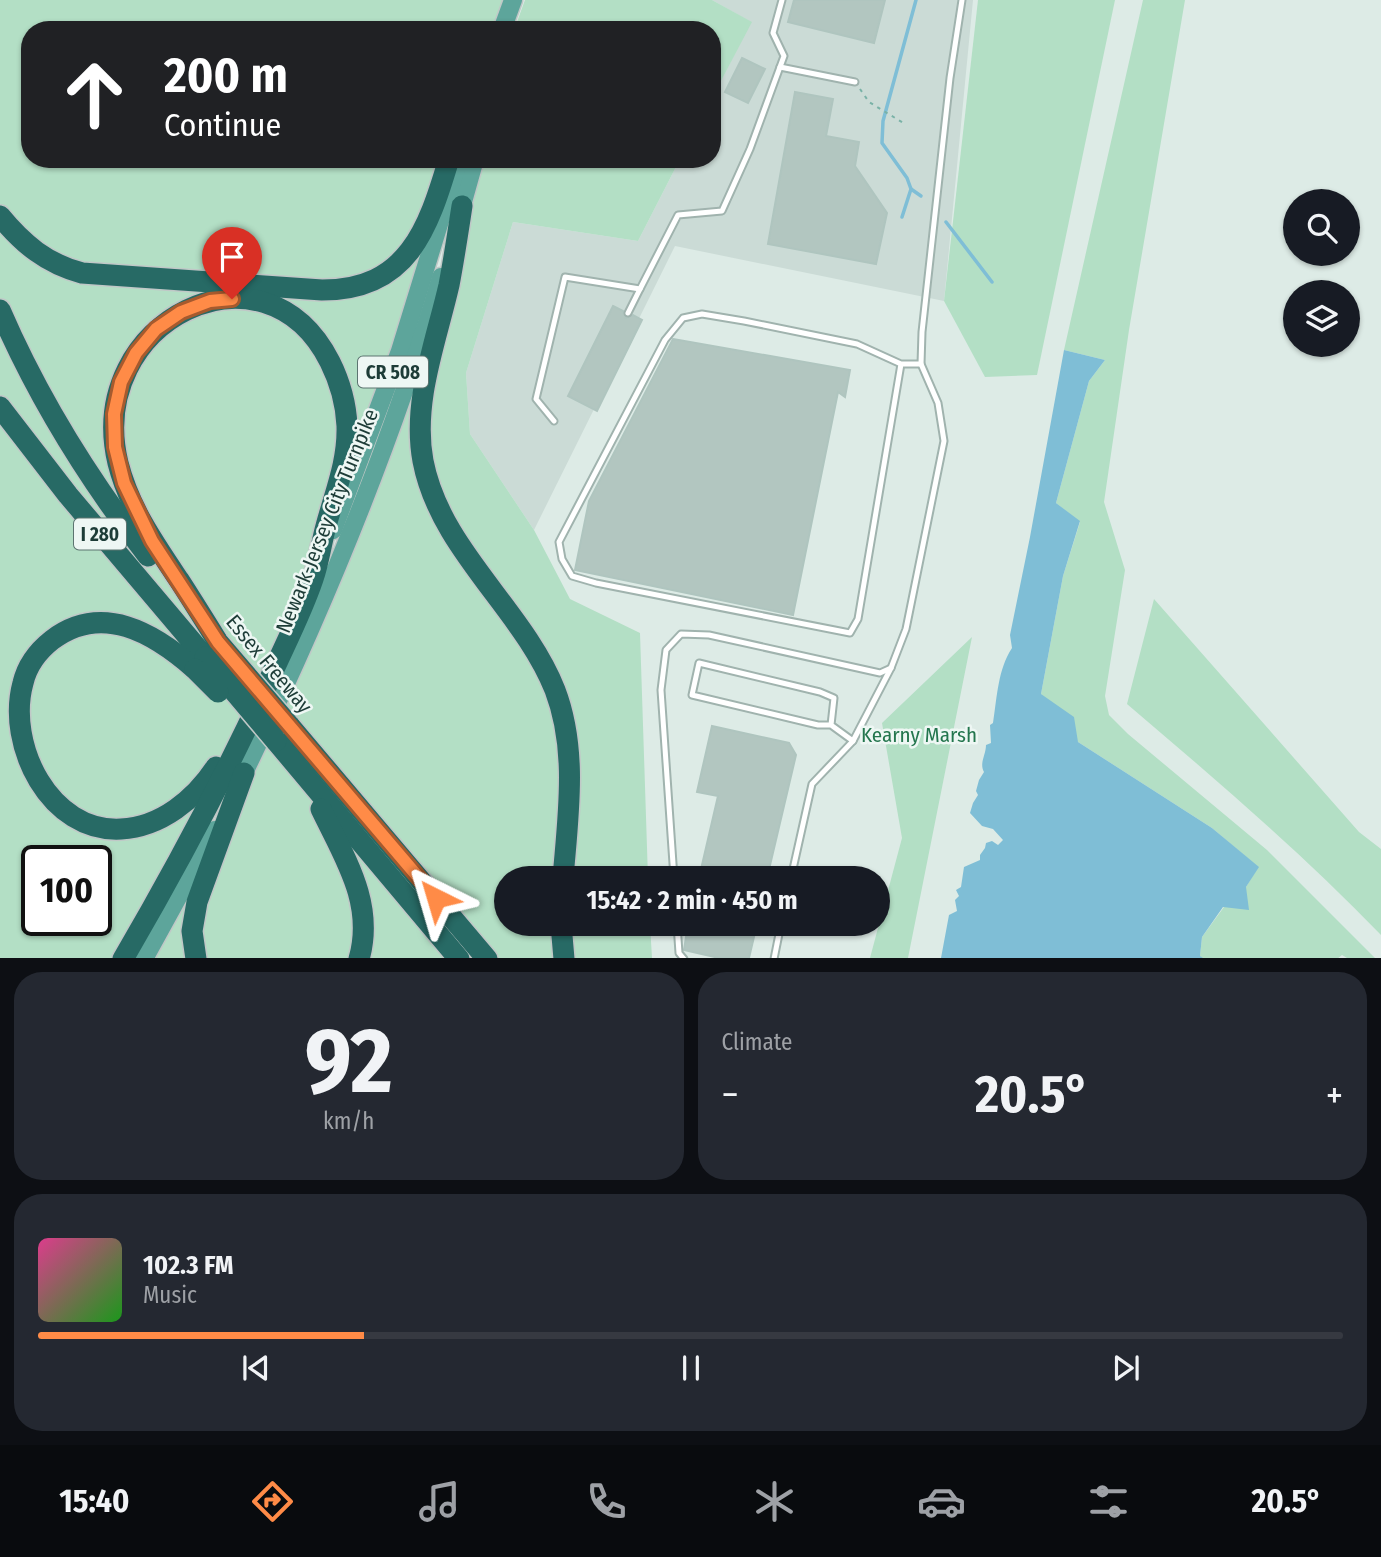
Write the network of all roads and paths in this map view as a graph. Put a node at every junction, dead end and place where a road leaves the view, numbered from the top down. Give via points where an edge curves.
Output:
1 (513, 0) edge
2 (782, 0) edge
3 (962, 0) edge
4 (507, 21) edge
5 (780, 67) junction
6 (855, 82) joint
7 (905, 124) dead end
8 (446, 168) edge
9 (456, 168) edge
10 (473, 168) edge
11 (462, 206) junction
12 (0, 216) edge
13 (640, 289) junction
14 (0, 310) edge
15 (628, 313) dead end
16 (901, 363) junction
17 (921, 364) junction
18 (0, 407) edge
19 (554, 421) dead end
20 (313, 579) junction
21 (206, 656) junction
22 (891, 668) junction
23 (261, 698) junction
24 (831, 725) junction
25 (853, 740) junction
26 (310, 766) junction
27 (244, 773) junction
28 (564, 866) edge
29 (673, 866) edge
30 (795, 866) edge
31 (562, 936) edge
32 (678, 936) edge
33 (779, 936) edge
34 (122, 958) edge
35 (144, 958) edge
36 (196, 958) edge
37 (359, 958) edge
38 (459, 958) edge
39 (487, 958) edge
40 (564, 958) edge
41 (684, 958) edge
42 (774, 958) edge

1 - 4 main road
2 - 5 lane via 773,33 784,56
3 - 17 lane
5 - 6 lane
5 - 13 lane via 722,211 678,215
6 - 7 path via 869,102
8 - 12 highway via 431,216 412,248 382,276 349,289 82,273 32,249
9 - 20 main road, Newark-Jersey City Turnpike / CR 508 via 396,363
10 - 11 main road, Newark-Jersey City Turnpike / CR 508
11 - 27 main road, Newark-Jersey City Turnpike / CR 508 via 414,364 367,495 296,666
11 - 28 highway via 423,397 422,453 444,518 539,658 558,699 569,759
13 - 15 lane
13 - 19 lane via 565,277 536,399
14 - 21 highway, Essex Freeway / I 280 via 44,399 92,479 153,563
16 - 16 lane via 857,344 702,314 683,318 665,340 559,542 572,576 850,633 858,619
16 - 17 lane
17 - 22 lane via 937,403 944,441 906,629
18 - 21 highway, Essex Freeway / I 280 via 68,495
20 - 21 highway via 346,452 343,396 329,361 301,324 264,304 221,300 181,312 149,336 126,372 114,414 115,447 128,494
20 - 23 highway, Newark-Jersey City Turnpike / CR 508
21 - 23 highway via 117,624 100,623 64,632 44,647 23,680 20,715 29,760 51,799 76,819 106,829 156,820 198,792
21 - 26 highway, Essex Freeway / I 280, bridge
21 - 26 highway, Essex Freeway / I 280, bridge via 275,741
22 - 25 lane
22 - 29 lane via 880,673 709,635 681,634 666,650 661,690
23 - 34 highway, Newark-Jersey City Turnpike / CR 508
24 - 24 lane via 834,698 699,663 692,695
24 - 25 lane
25 - 30 lane via 812,784
26 - 37 highway via 352,871 363,923
26 - 38 highway, Essex Freeway / I 280
26 - 39 highway, Essex Freeway / I 280
27 - 35 main road, Newark-Jersey City Turnpike / CR 508
27 - 36 highway via 197,902 192,932
31 - 40 highway
32 - 41 lane
33 - 42 lane

